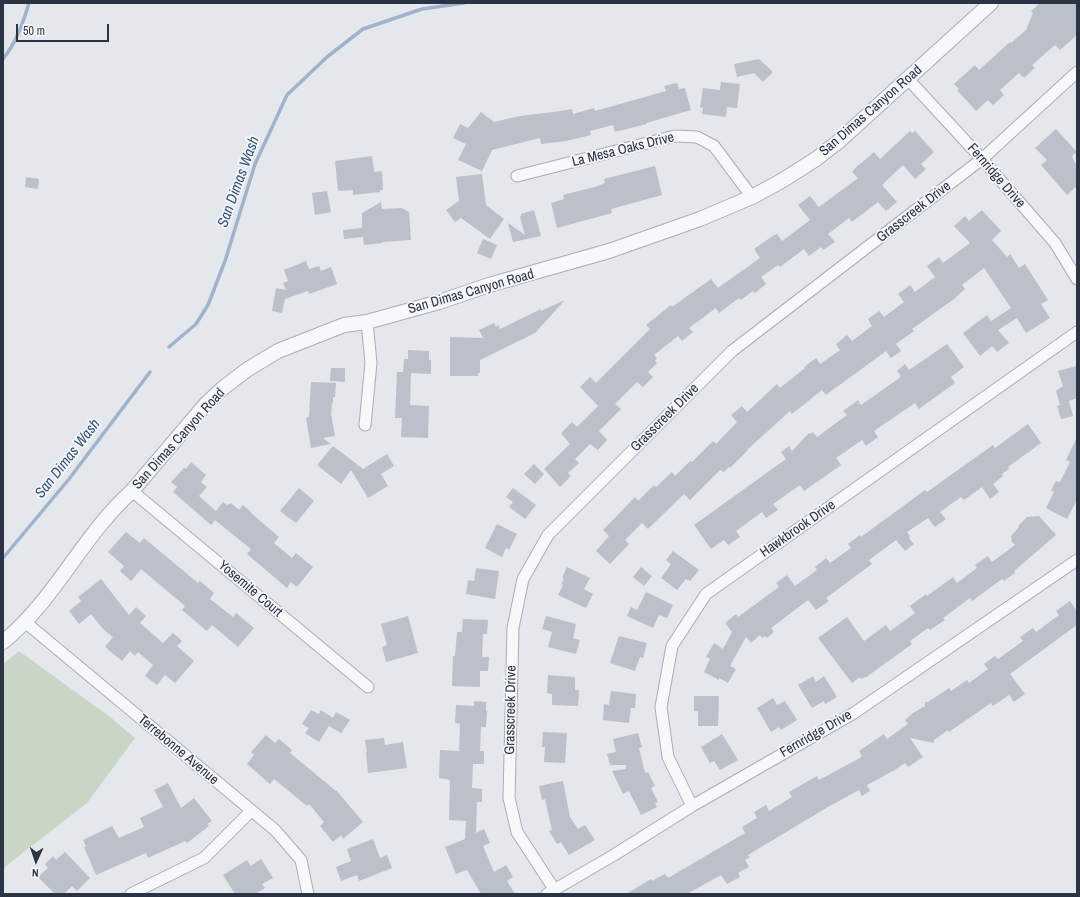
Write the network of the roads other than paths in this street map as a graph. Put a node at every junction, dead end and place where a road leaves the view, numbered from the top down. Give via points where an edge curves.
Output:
1 (991, 3) edge
2 (1077, 72) edge
3 (908, 79) junction
4 (982, 159) junction
5 (517, 176) dead end
6 (752, 197) junction
7 (1077, 279) edge
8 (367, 322) junction
9 (1077, 332) edge
10 (366, 425) dead end
11 (132, 492) junction
12 (1077, 560) edge
13 (25, 622) junction
14 (3, 642) edge
15 (368, 687) dead end
16 (692, 806) junction
17 (251, 811) junction
18 (550, 891) edge
19 (131, 894) edge
20 (308, 894) edge

1 - 3 street, San Dimas Canyon Road
2 - 4 street, Grasscreek Drive
3 - 4 street, Fernridge Drive
3 - 6 street, San Dimas Canyon Road via 822,155
4 - 7 street, Fernridge Drive via 1054,243
4 - 18 street, Grasscreek Drive via 732,351 548,535 523,579 513,628 509,798 517,832
5 - 6 street, La Mesa Oaks Drive via 675,136 697,137 714,146
6 - 8 street, San Dimas Canyon Road via 609,251
8 - 10 street via 371,363
8 - 11 street, San Dimas Canyon Road via 344,325 278,351 248,369 206,404
9 - 16 street, Hawkbrook Drive via 706,594 672,646 661,707 668,758
11 - 13 street, San Dimas Canyon Road via 118,504
11 - 15 street, Yosemite Court
12 - 16 street, Fernridge Drive via 854,713
13 - 14 street, San Dimas Canyon Road
13 - 17 street, Terrebonne Avenue
16 - 18 street, Fernridge Drive
17 - 19 street via 204,858
17 - 20 street, Terrebonne Avenue via 275,830 301,860

